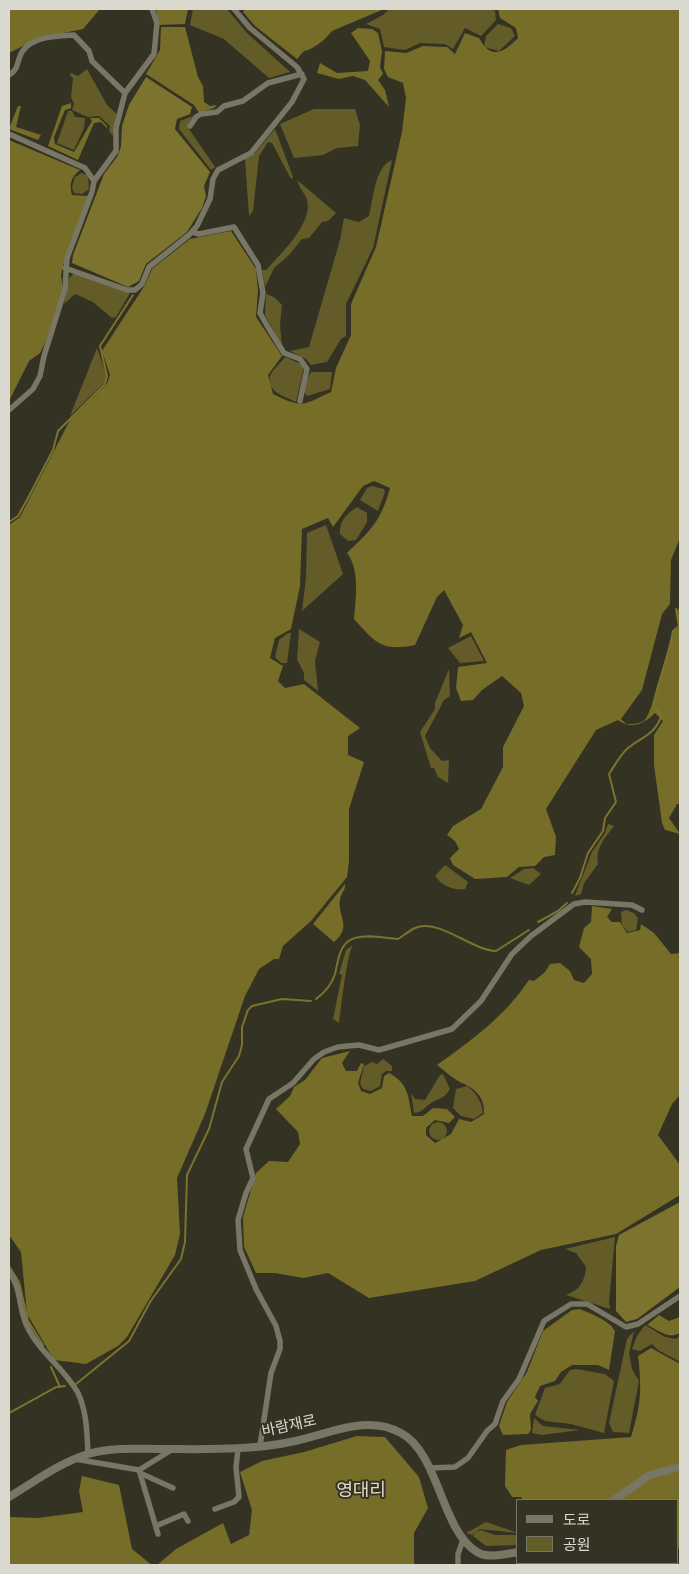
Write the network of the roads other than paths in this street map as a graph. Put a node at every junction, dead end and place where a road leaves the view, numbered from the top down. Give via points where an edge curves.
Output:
1 (152, 9) edge
2 (234, 9) edge
3 (302, 74) junction
4 (9, 75) edge
5 (125, 94) junction
6 (190, 126) dead end
7 (9, 134) edge
8 (94, 181) junction
9 (192, 232) junction
10 (65, 268) junction
11 (300, 401) dead end
12 (9, 410) edge
13 (642, 910) dead end
14 (9, 1272) edge
15 (680, 1296) edge
16 (260, 1446) junction
17 (173, 1449) junction
18 (238, 1450) junction
19 (88, 1454) junction
20 (75, 1459) junction
21 (680, 1467) edge
22 (429, 1468) junction
23 (140, 1471) junction
24 (173, 1488) dead end
25 (9, 1497) edge
26 (615, 1499) edge
27 (214, 1509) dead end
28 (188, 1521) dead end
29 (156, 1526) junction
30 (158, 1534) dead end
31 (464, 1540) junction
32 (516, 1552) edge
33 (458, 1565) edge

1 - 5 street via 157,23 154,54
2 - 3 street via 250,28
3 - 6 street via 268,83 243,101 224,106 217,112 201,114
3 - 9 street via 302,85 292,102 252,153 218,170 210,199
4 - 5 street via 17,69 22,52 38,40 74,35 89,51 92,62
5 - 8 street via 116,128 116,151
7 - 8 street via 85,168
8 - 10 street
9 - 10 street via 149,267 142,284 135,290 109,285
9 - 11 street via 199,234 234,227 258,265 263,293 260,313 284,353 300,359 307,369
10 - 12 street via 65,289 40,376 33,389
13 - 16 street via 632,905 574,904 512,954 486,995 452,1029 379,1050 359,1045 331,1049 314,1059 292,1083 269,1099 246,1149 253,1178 238,1220 240,1250 280,1341 270,1378
14 - 19 street via 19,1290 26,1326 77,1392 84,1408
15 - 22 street via 638,1324 626,1327 587,1304 571,1304 544,1321 495,1424 468,1458 455,1467
16 - 18 street, 바람재로
16 - 22 street, 바람재로 via 296,1441 342,1427 378,1425 402,1434 415,1446
17 - 18 street, 바람재로
17 - 19 street, 바람재로 via 106,1449
17 - 23 street
18 - 27 street via 239,1497
19 - 20 street, 바람재로
20 - 23 street
20 - 25 street, 바람재로
21 - 26 street via 650,1475
22 - 31 street, 바람재로
23 - 24 street
23 - 29 street
28 - 29 street via 184,1514
29 - 30 street
31 - 32 street, 바람재로 via 478,1553
31 - 33 street via 458,1554

